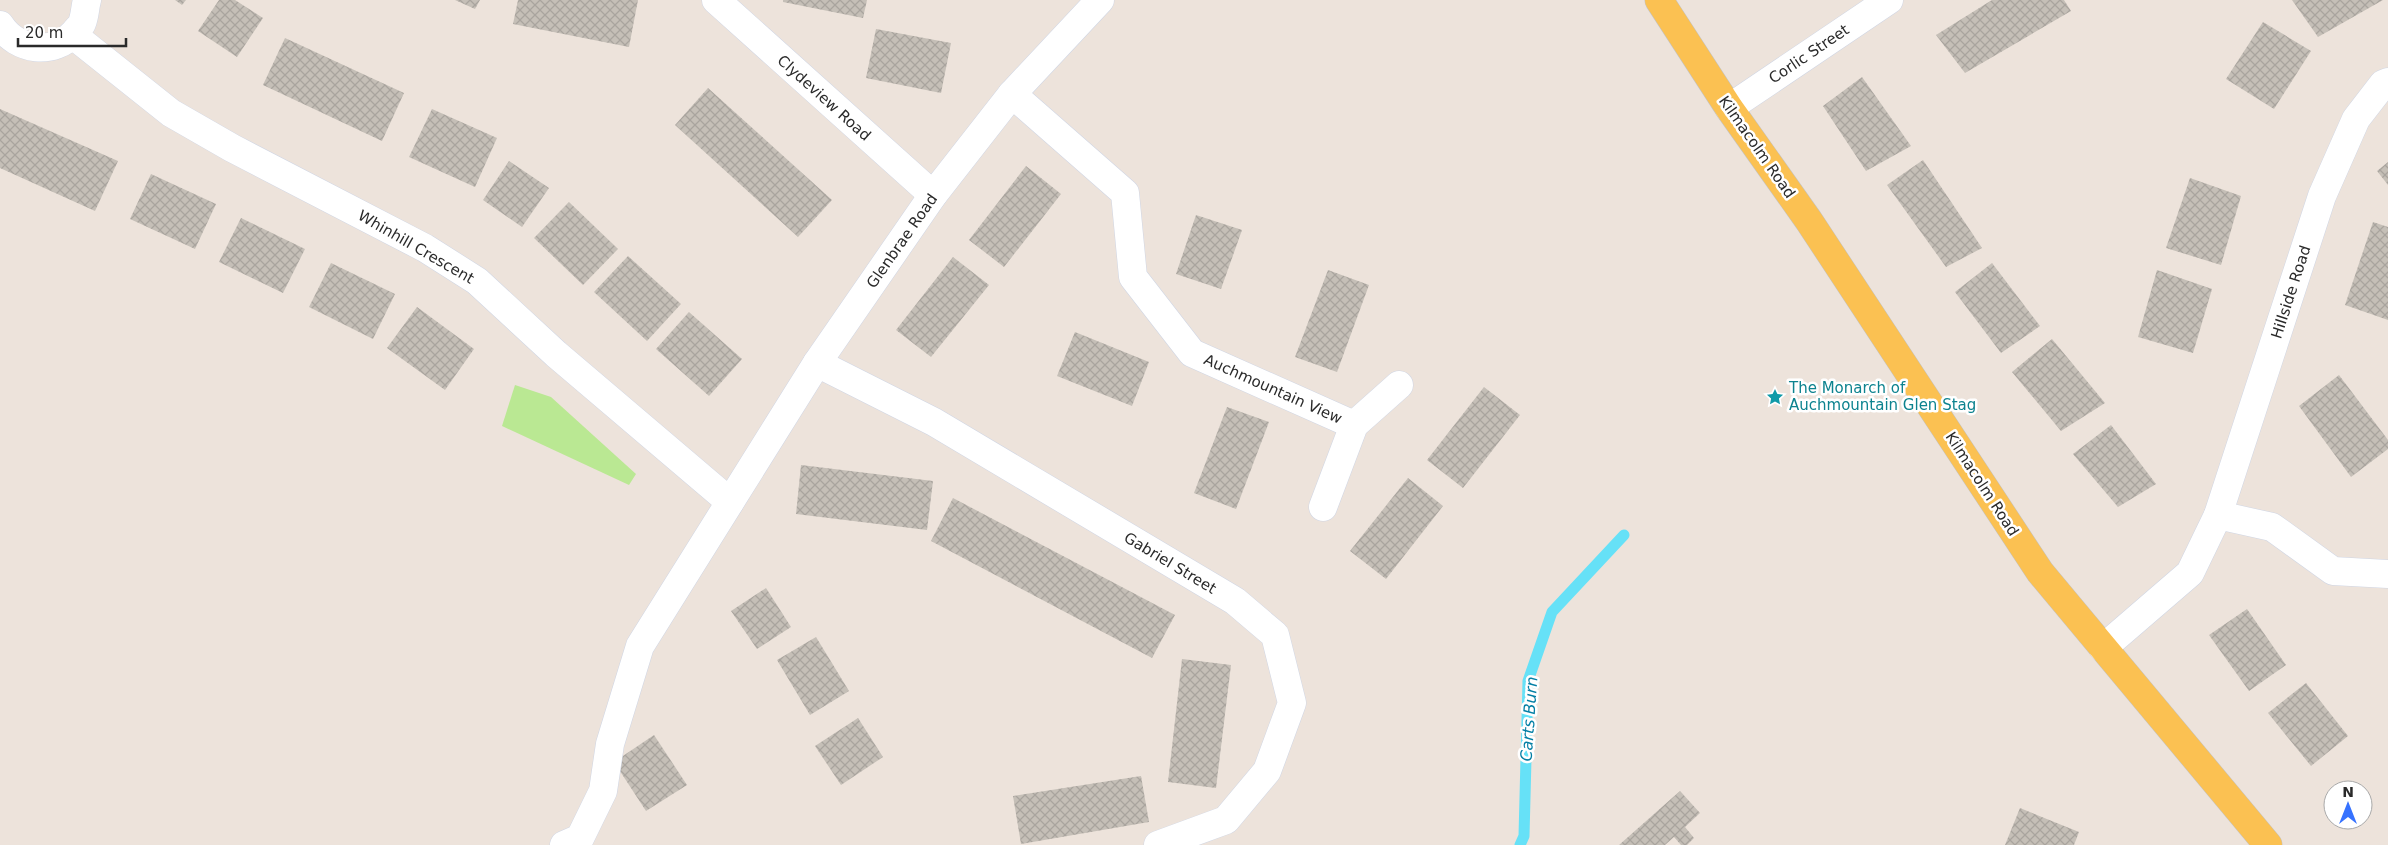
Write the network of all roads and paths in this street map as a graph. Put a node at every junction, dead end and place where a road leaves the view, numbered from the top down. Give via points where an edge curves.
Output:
1 (87, 0) edge
2 (716, 0) edge
3 (1100, 0) edge
4 (1659, 0) edge
5 (1889, 0) edge
6 (0, 25) edge
7 (73, 34) junction
8 (2388, 82) edge
9 (1012, 94) junction
10 (1729, 108) junction
11 (933, 195) junction
12 (816, 363) junction
13 (1399, 385) dead end
14 (1354, 425) junction
15 (730, 502) junction
16 (1323, 507) dead end
17 (2218, 515) junction
18 (2388, 574) edge
19 (2103, 648) junction
20 (564, 845) edge
21 (1158, 845) edge
22 (2268, 845) edge

1 - 7 street via 82,24
2 - 11 street, Clydeview Road
3 - 9 street, Glenbrae Road
4 - 10 main road, Kilmacolm Road
5 - 10 street, Corlic Street
6 - 7 street via 9,37 28,47 55,47
7 - 15 street, Whinhill Crescent via 171,113 425,248 477,281 556,354
8 - 17 street, Hillside Road via 2356,119 2322,196
9 - 11 street, Glenbrae Road
9 - 14 street, Auchmountain View via 1125,193 1133,277 1192,352
10 - 19 main road, Kilmacolm Road via 1809,221 2040,572
11 - 12 street, Glenbrae Road
12 - 15 street, Glenbrae Road
12 - 21 street, Gabriel Street via 934,422 1236,601 1275,635 1292,703 1267,771 1226,820
13 - 14 street, Auchmountain View
14 - 16 street, Auchmountain View
15 - 20 street, Glenbrae Road via 640,646 610,744 603,791 580,838
17 - 18 street via 2272,527 2333,571
17 - 19 street, Hillside Road via 2190,573
19 - 22 main road, Kilmacolm Road

